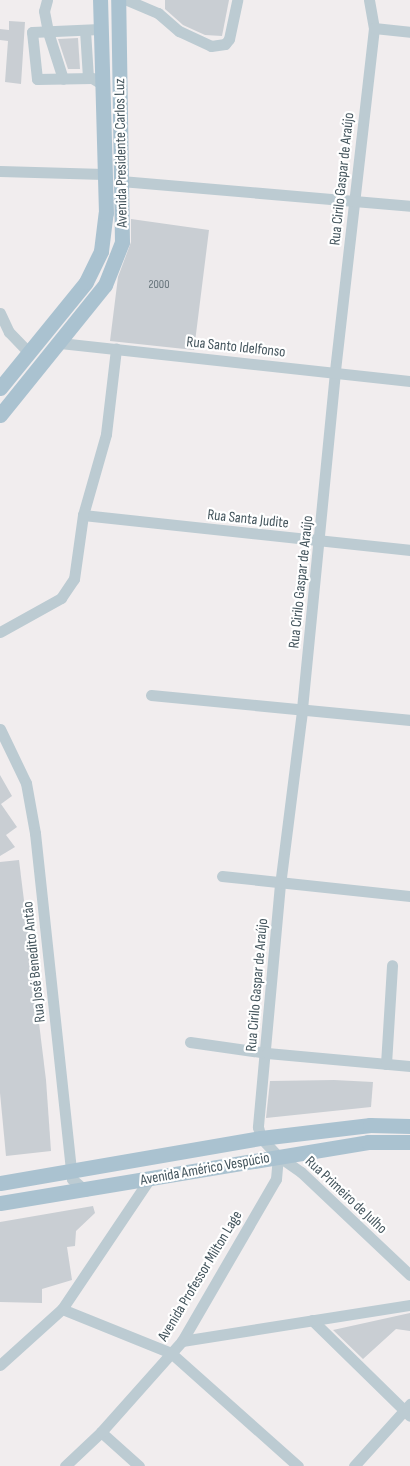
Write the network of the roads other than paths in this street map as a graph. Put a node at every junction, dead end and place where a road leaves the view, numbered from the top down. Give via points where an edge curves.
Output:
1 (47, 0) edge
2 (120, 0) edge
3 (237, 0) edge
4 (366, 0) edge
5 (98, 2) edge
6 (374, 28) junction
7 (100, 29) junction
8 (85, 30) junction
9 (48, 32) junction
10 (410, 32) edge
11 (63, 79) junction
12 (95, 81) junction
13 (0, 171) edge
14 (104, 174) junction
15 (121, 181) junction
16 (355, 201) junction
17 (410, 206) edge
18 (0, 313) edge
19 (60, 343) junction
20 (116, 349) junction
21 (29, 353) junction
22 (335, 372) junction
23 (410, 381) edge
24 (0, 388) edge
25 (0, 415) edge
26 (83, 515) junction
27 (321, 542) junction
28 (410, 550) edge
29 (0, 632) edge
30 (151, 695) dead end
31 (302, 711) junction
32 (410, 720) edge
33 (0, 729) edge
34 (222, 876) dead end
35 (280, 884) junction
36 (410, 896) edge
37 (392, 965) dead end
38 (190, 1042) dead end
39 (267, 1053) junction
40 (386, 1064) junction
41 (410, 1066) edge
42 (410, 1126) edge
43 (261, 1138) junction
44 (410, 1142) edge
45 (278, 1156) junction
46 (72, 1171) junction
47 (150, 1178) junction
48 (0, 1183) edge
49 (86, 1191) junction
50 (0, 1203) edge
51 (410, 1275) edge
52 (410, 1305) edge
53 (62, 1308) junction
54 (312, 1320) junction
55 (182, 1341) junction
56 (171, 1353) junction
57 (0, 1365) edge
58 (408, 1410) edge
59 (101, 1432) junction
60 (65, 1466) edge
61 (139, 1466) edge
62 (298, 1466) edge
63 (354, 1466) edge

1 - 9 street via 44,11
2 - 3 street via 158,13 179,31 211,46 225,44 229,39
2 - 15 main road, Avenida Presidente Carlos Luz
4 - 6 street, Rua Cirilo Gaspar de Araújo
5 - 7 main road, Avenida Presidente Carlos Luz
6 - 10 street
6 - 16 street, Rua Cirilo Gaspar de Araújo
7 - 8 street
7 - 12 main road, Avenida Presidente Carlos Luz
8 - 9 street
8 - 12 street
9 - 11 street
9 - 11 street via 32,32 37,80
11 - 12 street
12 - 14 main road, Avenida Presidente Carlos Luz
13 - 14 street
14 - 21 main road, Avenida Presidente Carlos Luz via 105,233 94,267
15 - 16 street
15 - 19 main road, Avenida Presidente Carlos Luz via 122,242 112,272
16 - 17 street
16 - 22 street, Rua Cirilo Gaspar de Araújo
18 - 21 street via 9,332
19 - 20 street, Rua Santo Idelfonso
19 - 25 main road, Avenida Presidente Carlos Luz
20 - 22 street, Rua Santo Idelfonso
20 - 26 street via 106,434
21 - 24 main road, Avenida Presidente Carlos Luz
22 - 23 street, Rua Santo Idelfonso
22 - 27 street, Rua Cirilo Gaspar de Araújo
26 - 27 street, Rua Santa Judite
26 - 29 street via 70,589 51,605
27 - 28 street, Rua Santa Judite
27 - 31 street, Rua Cirilo Gaspar de Araújo
30 - 31 street
31 - 32 street
31 - 35 street, Rua Cirilo Gaspar de Araújo
33 - 46 street, Rua José Benedito Antão via 26,783 35,833
34 - 35 street
35 - 36 street
35 - 39 street, Rua Cirilo Gaspar de Araújo
37 - 40 street
38 - 39 street
39 - 40 street
39 - 43 street, Rua Cirilo Gaspar de Araújo via 258,1127
40 - 41 street
42 - 43 main road, Avenida Américo Vespúcio via 370,1125
43 - 45 street, Rua Primeiro de Julho
43 - 46 main road, Avenida Américo Vespúcio
44 - 45 main road, Avenida Américo Vespúcio via 368,1142
45 - 47 main road, Avenida Américo Vespúcio
45 - 51 street, Rua Primeiro de Julho via 301,1172
45 - 55 street, Avenida Professor Milton Lage via 276,1179
46 - 48 main road, Avenida Américo Vespúcio
46 - 49 street, Rua José Benedito Antão via 75,1185
47 - 49 main road, Avenida Américo Vespúcio
47 - 53 street
49 - 50 main road, Avenida Américo Vespúcio
52 - 54 street
53 - 56 street
53 - 57 street
54 - 55 street
54 - 58 street
55 - 56 street, Avenida Professor Milton Lage
56 - 59 street, Avenida Professor Milton Lage
56 - 62 street
58 - 63 street
59 - 60 street, Avenida Professor Milton Lage
59 - 61 street

